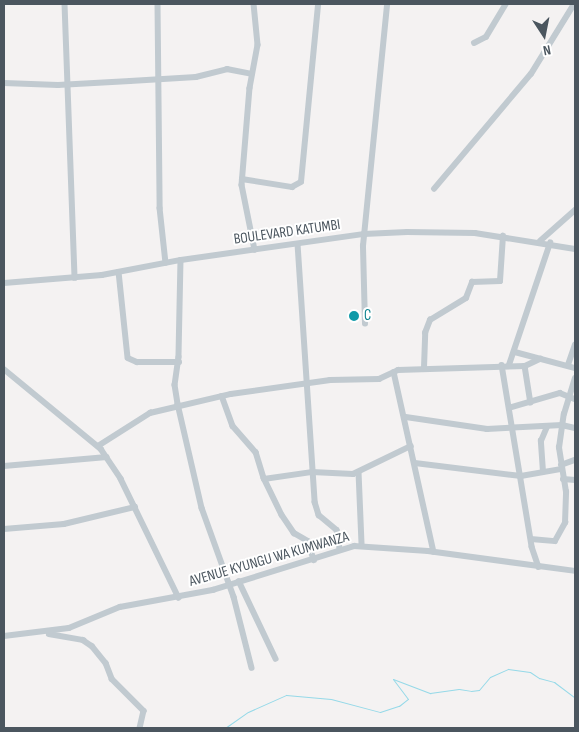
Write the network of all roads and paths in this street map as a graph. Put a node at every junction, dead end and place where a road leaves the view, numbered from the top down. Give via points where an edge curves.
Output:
1 (64, 4) edge
2 (158, 4) edge
3 (254, 4) edge
4 (318, 4) edge
5 (387, 4) edge
6 (506, 4) edge
7 (574, 4) edge
8 (474, 43) dead end
9 (252, 74) junction
10 (159, 78) junction
11 (4, 83) edge
12 (70, 84) junction
13 (242, 179) junction
14 (434, 189) dead end
15 (575, 210) edge
16 (364, 234) junction
17 (503, 236) junction
18 (540, 241) junction
19 (550, 243) junction
20 (298, 244) junction
21 (575, 249) edge
22 (255, 250) junction
23 (180, 260) junction
24 (166, 263) junction
25 (118, 272) junction
26 (76, 278) junction
27 (4, 283) edge
28 (365, 324) dead end
29 (575, 350) edge
30 (515, 352) junction
31 (540, 359) junction
32 (178, 362) junction
33 (506, 365) junction
34 (568, 365) junction
35 (524, 366) junction
36 (424, 368) junction
37 (575, 368) edge
38 (4, 369) edge
39 (394, 372) junction
40 (575, 379) edge
41 (307, 385) junction
42 (222, 396) junction
43 (572, 398) edge
44 (531, 403) junction
45 (178, 404) junction
46 (509, 408) junction
47 (406, 417) junction
48 (562, 425) junction
49 (548, 427) junction
50 (575, 428) edge
51 (513, 430) junction
52 (98, 446) junction
53 (411, 446) junction
54 (107, 458) junction
55 (575, 460) edge
56 (415, 463) junction
57 (4, 466) edge
58 (561, 467) junction
59 (312, 472) junction
60 (359, 472) junction
61 (543, 472) junction
62 (520, 476) junction
63 (264, 479) junction
64 (564, 479) junction
65 (575, 480) edge
66 (135, 507) junction
67 (4, 529) edge
68 (531, 539) junction
69 (362, 545) junction
70 (340, 550) junction
71 (434, 552) junction
72 (314, 560) junction
73 (539, 567) junction
74 (575, 572) edge
75 (239, 581) junction
76 (229, 584) junction
77 (180, 598) junction
78 (39, 632) junction
79 (4, 636) edge
80 (276, 659) dead end
81 (252, 668) dead end
82 (140, 728) edge

1 - 12 street
2 - 10 street
3 - 9 street via 258,45
4 - 13 street via 301,182 292,187
5 - 16 street
6 - 8 street via 486,37
7 - 14 street via 531,74
9 - 10 street via 221,69 196,77
9 - 13 street
10 - 12 street
10 - 24 street via 160,208
11 - 12 street
12 - 26 street
13 - 22 street
15 - 18 street
16 - 17 street, BOULEVARD KATUMBI via 430,231
16 - 20 street, BOULEVARD KATUMBI
16 - 28 street
17 - 18 street, BOULEVARD KATUMBI
17 - 36 street via 500,281 472,282 466,298 430,320 425,333
18 - 19 street, BOULEVARD KATUMBI
19 - 21 street, BOULEVARD KATUMBI
19 - 30 street
20 - 22 street, BOULEVARD KATUMBI
20 - 41 street
22 - 23 street, BOULEVARD KATUMBI
23 - 24 street, BOULEVARD KATUMBI
23 - 32 street
24 - 25 street, BOULEVARD KATUMBI
25 - 26 street, BOULEVARD KATUMBI
25 - 32 street via 128,358 137,362
26 - 27 street, BOULEVARD KATUMBI
29 - 34 street
30 - 31 street
30 - 33 street
31 - 34 street
31 - 35 street
32 - 45 street via 175,385
33 - 35 street
33 - 36 street
33 - 46 street
34 - 37 street
35 - 44 street
36 - 39 street
38 - 52 street
39 - 41 street via 379,379 330,380
39 - 47 street
40 - 43 street
41 - 42 street
41 - 59 street
42 - 45 street
42 - 63 street via 233,426 259,460
43 - 44 street via 560,393
43 - 48 street
44 - 46 street
45 - 52 street via 142,416
45 - 76 street via 202,508
46 - 51 street
47 - 51 street
47 - 53 street
48 - 49 street
48 - 50 street
48 - 58 street
49 - 51 street
49 - 61 street via 541,441
51 - 62 street
52 - 54 street
53 - 56 street
53 - 60 street
54 - 57 street
54 - 66 street
55 - 58 street
56 - 62 street
56 - 71 street
58 - 61 street
58 - 64 street
59 - 60 street
59 - 63 street
59 - 70 street via 316,508 319,515 337,530
60 - 69 street
61 - 62 street
62 - 68 street
63 - 72 street via 294,533 308,541
64 - 65 street
64 - 68 street via 566,504 562,532 552,542
66 - 67 street via 64,524
66 - 77 street
68 - 73 street
69 - 70 street, AVENUE KYUNGU WA KUMWANZA
69 - 71 street, AVENUE KYUNGU WA KUMWANZA
70 - 72 street, AVENUE KYUNGU WA KUMWANZA
71 - 73 street, AVENUE KYUNGU WA KUMWANZA
72 - 75 street, AVENUE KYUNGU WA KUMWANZA
73 - 74 street, AVENUE KYUNGU WA KUMWANZA
75 - 76 street, AVENUE KYUNGU WA KUMWANZA
75 - 80 street
76 - 77 street, AVENUE KYUNGU WA KUMWANZA
76 - 81 street
77 - 78 street, AVENUE KYUNGU WA KUMWANZA via 135,603 69,628
78 - 79 street, AVENUE KYUNGU WA KUMWANZA
78 - 82 street via 83,640 92,646 106,663 112,679 144,711

